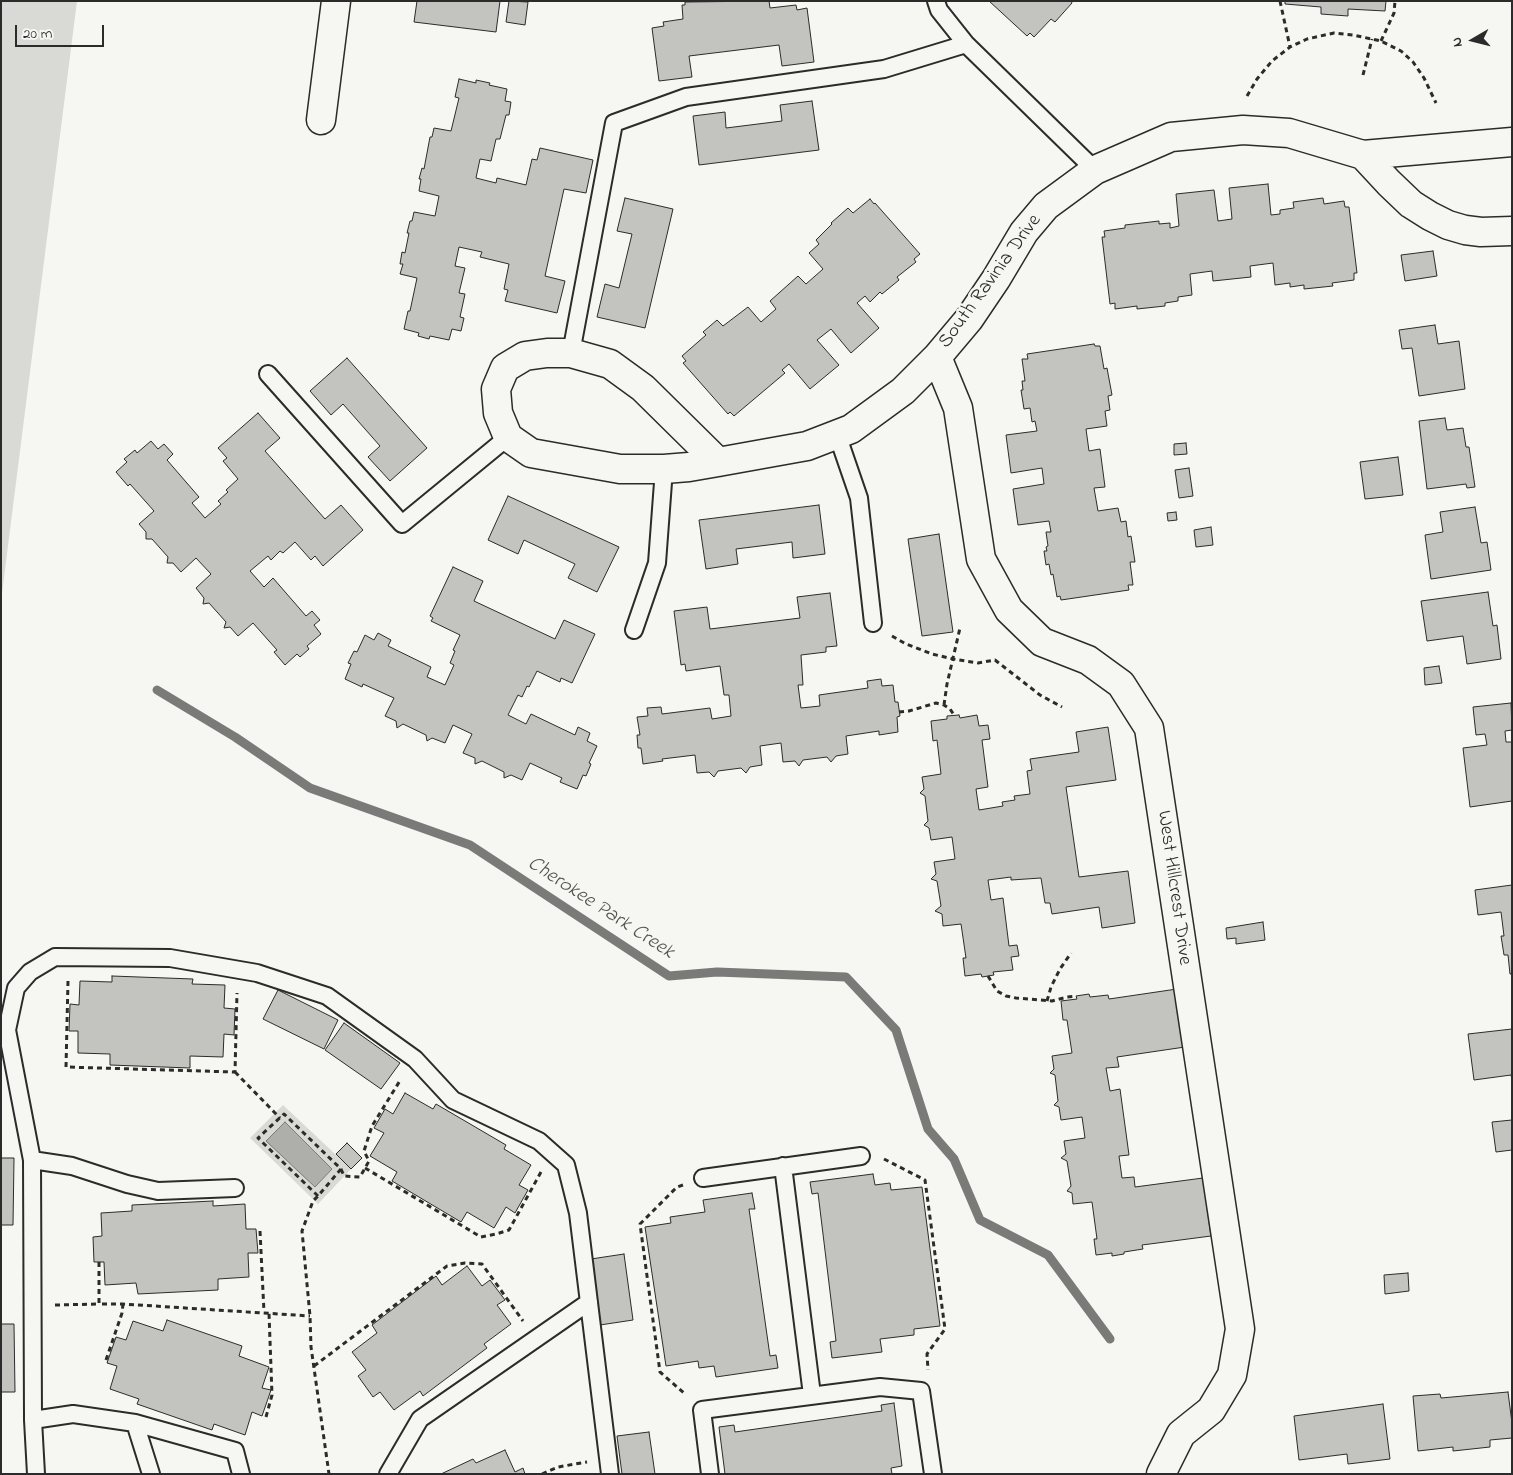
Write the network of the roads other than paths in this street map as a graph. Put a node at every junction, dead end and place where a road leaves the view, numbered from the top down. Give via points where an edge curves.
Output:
1 (336, 1) edge
2 (936, 1) edge
3 (966, 44) junction
4 (321, 120) dead end
5 (1512, 142) edge
6 (1363, 155) junction
7 (1095, 170) junction
8 (1512, 231) edge
9 (571, 353) junction
10 (937, 357) junction
11 (268, 374) dead end
12 (837, 434) junction
13 (508, 437) junction
14 (718, 462) junction
15 (664, 470) junction
16 (873, 623) road end
17 (634, 630) dead end
18 (861, 1156) road end
19 (32, 1160) junction
20 (782, 1166) junction
21 (703, 1178) road end
22 (235, 1188) dead end
23 (589, 1302) junction
24 (812, 1395) junction
25 (33, 1420) junction
26 (135, 1423) junction
27 (610, 1466) edge
28 (36, 1474) edge
29 (151, 1474) edge
30 (241, 1474) edge
31 (388, 1474) edge
32 (710, 1474) edge
33 (932, 1474) edge
34 (1161, 1474) edge

1 - 4 street
2 - 3 lane via 939,10
3 - 7 lane
3 - 9 lane via 884,69 686,97 614,123
5 - 6 street, South Ravinia Drive
6 - 7 street, South Ravinia Drive via 1289,133 1243,130 1171,137
6 - 8 street via 1411,204 1430,216 1465,230
7 - 10 street, South Ravinia Drive via 1046,206 1024,232 969,319
9 - 13 street via 525,356 505,368 496,389 498,412
9 - 14 street via 610,364 643,388
10 - 12 street, South Ravinia Drive via 903,390 851,428
10 - 34 street, West Hillcrest Drive via 958,408 981,560 1009,610 1042,642 1088,660 1122,684 1149,728 1240,1329 1232,1375 1210,1410 1181,1434
11 - 13 lane via 402,524
12 - 14 street, South Ravinia Drive via 807,446
12 - 16 lane via 859,498
13 - 15 street, South Ravinia Drive via 531,453 620,469
14 - 15 street, South Ravinia Drive
15 - 17 lane via 657,563
18 - 20 lane
19 - 22 lane via 72,1166 158,1191
19 - 23 lane via 7,1030 16,988 30,972 55,957 69,957 170,958 257,973 327,996 415,1059 454,1100 539,1141 566,1165 578,1213
19 - 25 lane
20 - 21 lane
20 - 24 lane
23 - 27 lane
23 - 31 lane via 420,1419
24 - 32 lane via 702,1410
24 - 33 lane via 880,1386 921,1391
25 - 26 lane via 74,1414
25 - 28 lane
26 - 29 lane
26 - 30 lane via 234,1450

